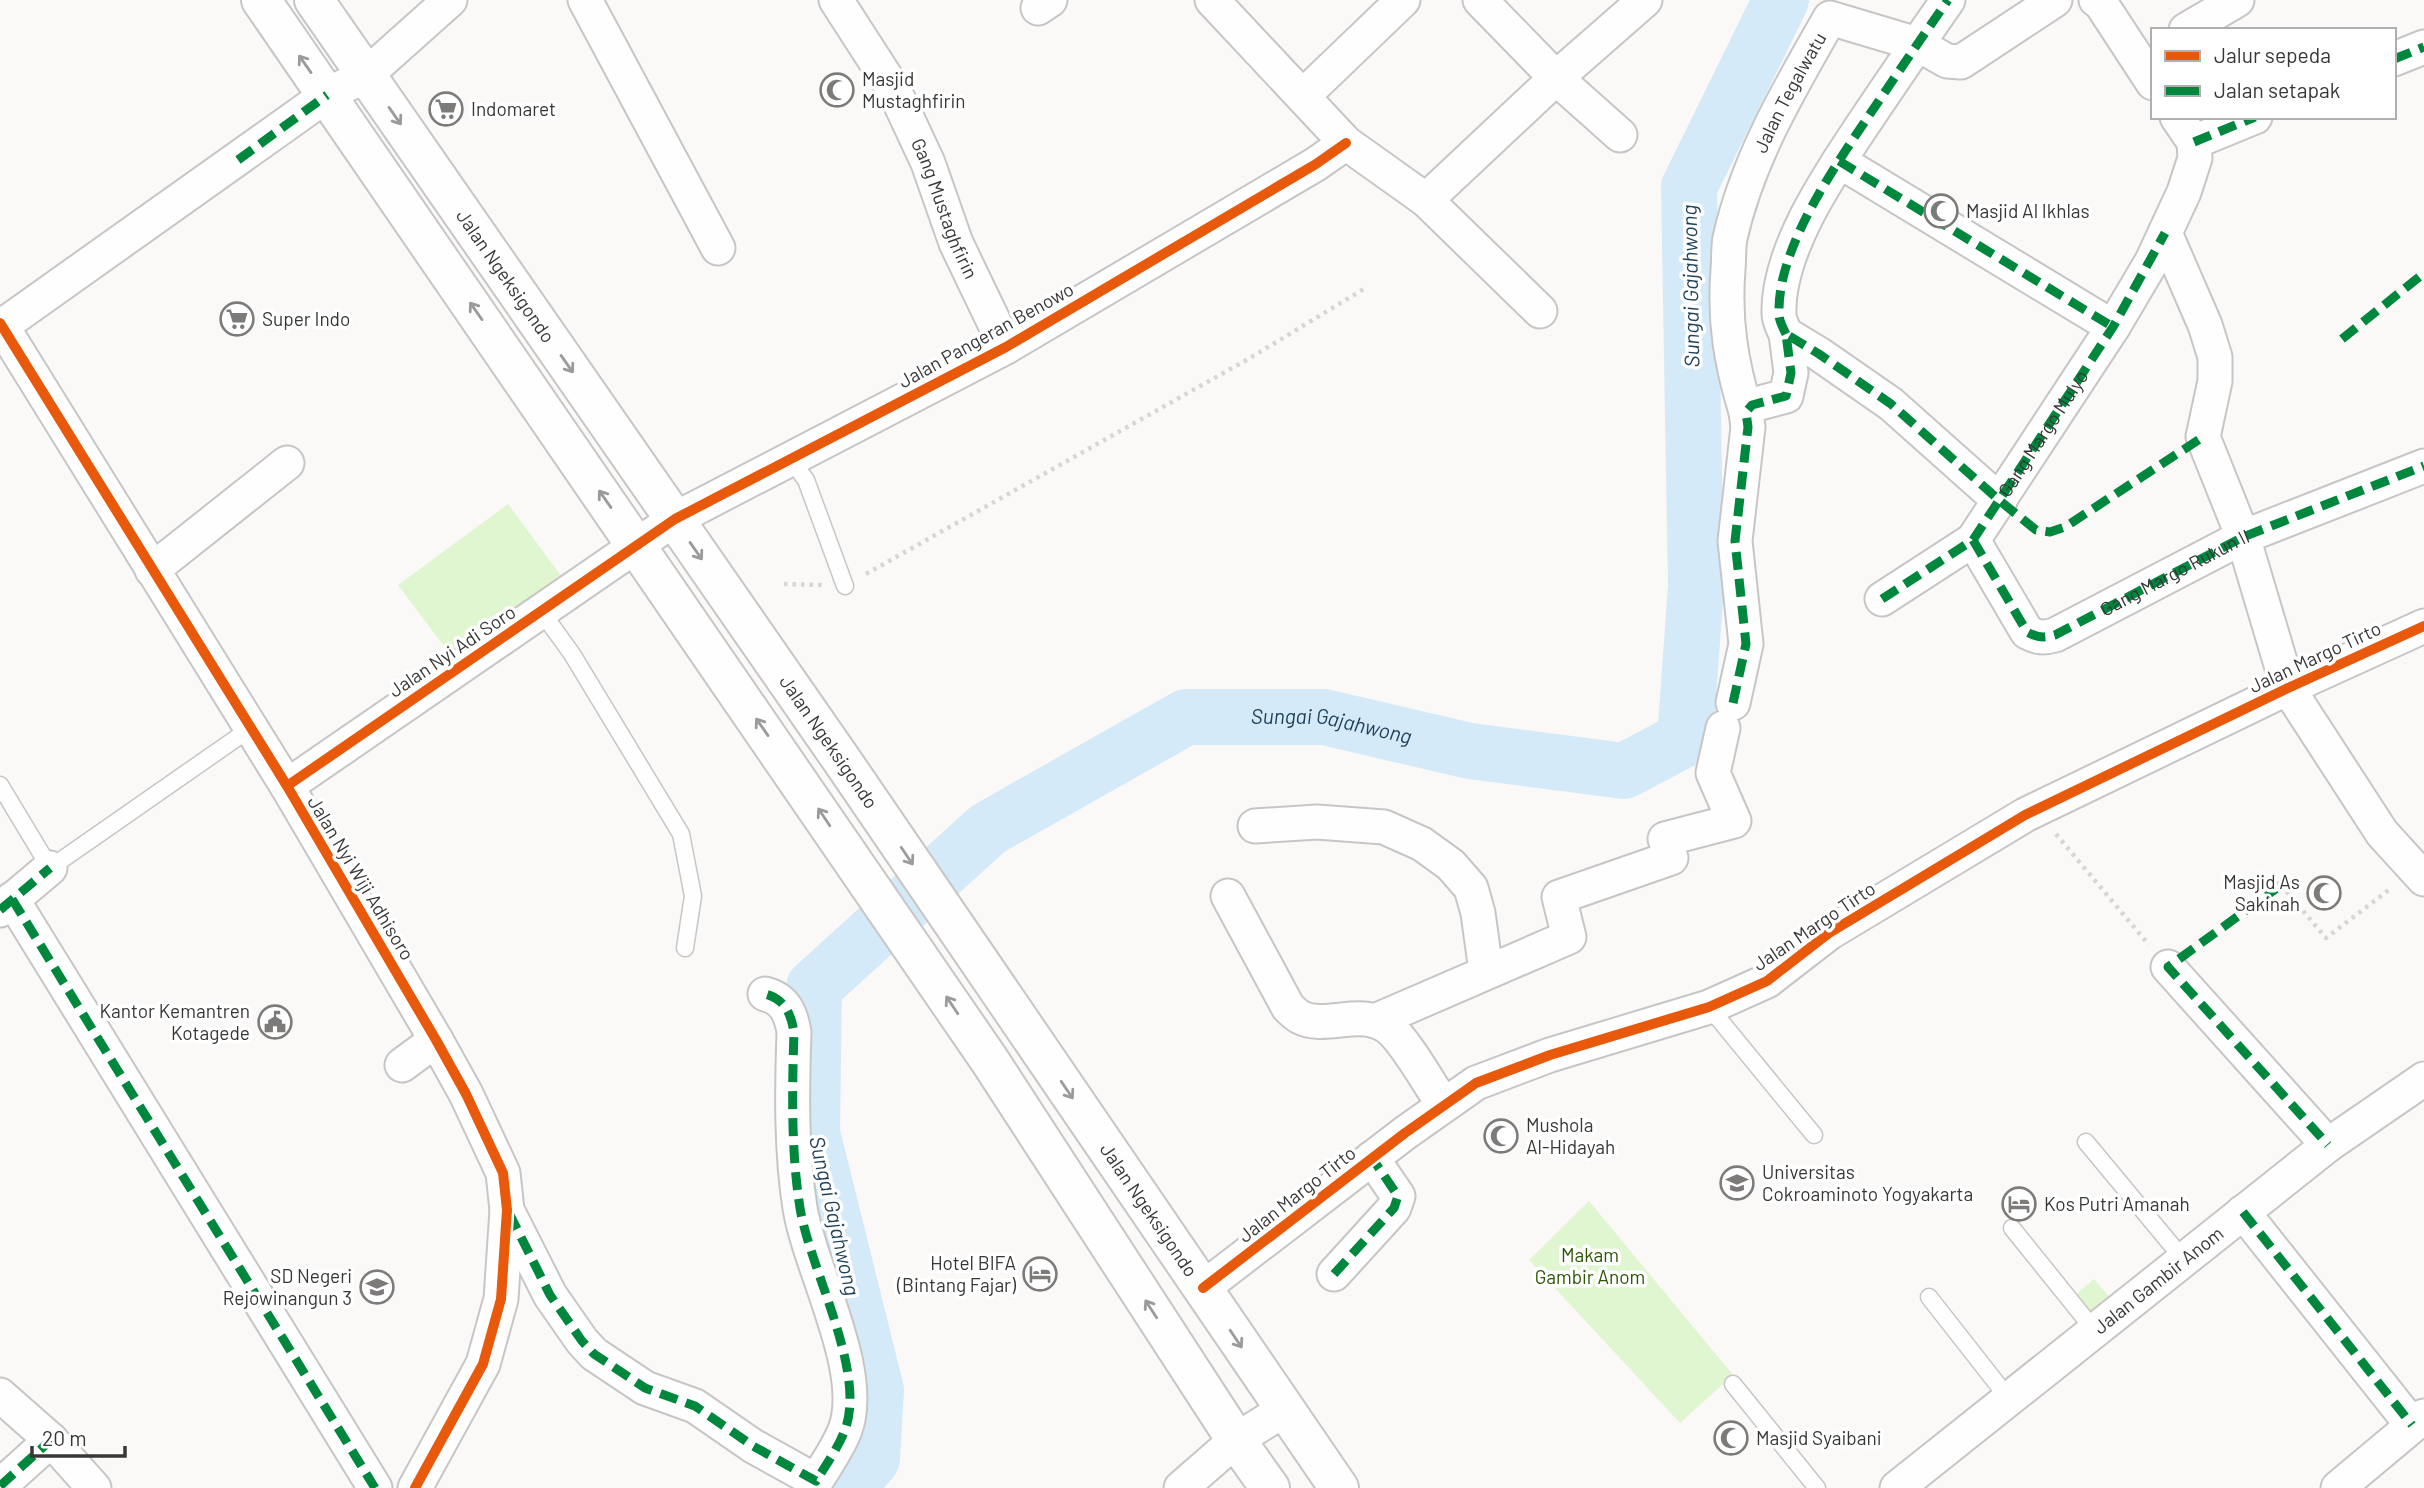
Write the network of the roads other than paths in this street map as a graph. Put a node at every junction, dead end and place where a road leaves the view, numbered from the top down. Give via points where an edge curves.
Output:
1 (261, 0) edge
2 (314, 0) edge
3 (450, 0) edge
4 (585, 0) edge
5 (836, 0) edge
6 (1212, 0) edge
7 (1403, 0) edge
8 (1480, 0) edge
9 (1645, 0) edge
10 (1948, 0) edge
11 (2055, 0) edge
12 (2096, 0) edge
13 (2237, 0) edge
14 (2189, 28) edge
15 (1917, 44) junction
16 (2424, 47) edge
17 (2396, 58) edge
18 (2147, 64) edge
19 (366, 75) junction
20 (1556, 78) junction
21 (327, 95) junction
22 (1303, 96) junction
23 (2244, 119) edge
24 (2185, 130) edge
25 (1620, 135) dead end
26 (1346, 143) junction
27 (1839, 161) junction
28 (1426, 200) junction
29 (2165, 233) junction
30 (718, 248) dead end
31 (1540, 311) dead end
32 (2113, 327) junction
33 (2, 331) edge
34 (1786, 334) junction
35 (1006, 347) junction
36 (1746, 412) junction
37 (791, 460) junction
38 (287, 463) dead end
39 (2424, 466) edge
40 (2000, 501) junction
41 (675, 519) junction
42 (2244, 537) junction
43 (1973, 540) junction
44 (636, 544) junction
45 (152, 570) junction
46 (845, 586) road end
47 (1882, 598) dead end
48 (541, 611) junction
49 (2424, 626) edge
50 (2288, 688) junction
51 (251, 728) junction
52 (0, 785) edge
53 (286, 786) junction
54 (1255, 826) dead end
55 (50, 867) junction
56 (2420, 874) edge
57 (1228, 897) dead end
58 (6, 905) edge
59 (685, 948) dead end
60 (2168, 967) road end
61 (1486, 971) junction
62 (765, 994) dead end
63 (1709, 1007) junction
64 (1375, 1021) junction
65 (436, 1040) junction
66 (402, 1065) dead end
67 (2424, 1079) edge
68 (1444, 1105) junction
69 (1814, 1135) dead end
70 (2086, 1142) dead end
71 (2328, 1145) junction
72 (1372, 1158) junction
73 (507, 1210) junction
74 (2244, 1212) junction
75 (2012, 1228) dead end
76 (2184, 1259) junction
77 (1335, 1274) dead end
78 (1203, 1288) junction
79 (1929, 1297) dead end
80 (2095, 1331) junction
81 (1733, 1384) dead end
82 (0, 1395) edge
83 (2009, 1399) junction
84 (1284, 1410) junction
85 (2418, 1420) edge
86 (51, 1440) junction
87 (1236, 1440) junction
88 (814, 1485) edge
89 (0, 1486) edge
90 (94, 1488) edge
91 (375, 1488) edge
92 (415, 1488) edge
93 (1181, 1488) edge
94 (1270, 1488) edge
95 (1339, 1488) edge
96 (1817, 1488) edge
97 (1897, 1488) edge
98 (2338, 1488) edge

21 -> 1 main road
2 - 19 main road, Jalan Ngeksigondo
3 - 19 street
4 - 30 street
5 - 35 street, Gang Mustaghfirin via 894,90 928,163 956,243
6 - 22 street
7 - 22 street
8 - 20 street
9 - 20 street
10 - 15 street
11 - 15 street, Jalan Tegalwatu via 1961,62 1947,61
12 - 18 street
13 - 14 street
15 - 27 street
15 - 36 street, Jalan Tegalwatu via 1830,18 1774,116 1730,239 1726,306 1733,370
16 - 17 street
19 - 21 street
19 -> 41 main road, Jalan Ngeksigondo
20 - 25 street
20 - 28 street
21 - 33 street
44 -> 21 main road
22 - 26 street
23 - 24 street
24 - 29 street via 2195,159
26 - 28 street
26 - 35 street, Jalan Pangeran Benowo
27 - 32 street
27 - 34 street via 1797,237 1784,276 1779,316
28 - 31 street
29 - 32 street, Gang Margo Mulyo
29 - 42 street via 2215,357 2215,381 2203,437
32 - 40 street, Gang Margo Mulyo
33 - 45 street, Jalan Nyi Wiji Adhisoro
34 - 36 street via 1791,373 1786,396 1752,405
34 - 40 street via 1891,404
35 - 37 street, Jalan Pangeran Benowo
36 - 61 street via 1735,541 1746,644 1713,774 1734,821 1665,839 1671,858 1559,897 1569,937
37 - 41 street, Jalan Pangeran Benowo
37 - 46 lane via 806,480
38 - 45 street
39 - 42 street, Gang Margo Rukun II
40 - 43 street, Gang Margo Mulyo
41 - 44 street, Jalan Pangeran Benowo
41 -> 78 main road, Jalan Ngeksigondo
42 - 43 street, Gang Margo Rukun II via 2046,638 2027,632
42 - 50 street
43 - 47 street, Gang Margo Mulyo
44 - 48 street, Jalan Nyi Adi Soro
87 -> 44 main road via 990,1061
45 - 51 street, Jalan Nyi Wiji Adhisoro
48 - 53 street, Jalan Nyi Adi Soro
48 - 59 lane via 681,834 693,896
49 - 50 street, Jalan Margo Tirto
50 - 56 street via 2382,833
50 - 63 street, Jalan Margo Tirto via 2036,810 1829,933 1767,981
51 - 53 street, Jalan Nyi Wiji Adhisoro
51 - 55 lane
52 - 55 lane
53 - 65 street, Jalan Nyi Wiji Adhisoro
54 - 61 street via 1317,822 1384,827 1422,844 1451,865 1471,888
55 - 58 street
57 - 64 street via 1288,1007 1315,1021
58 - 91 street
60 - 71 street
61 - 64 street
62 - 88 street via 779,1000 791,1017 794,1157 800,1209 850,1380 845,1430
63 - 68 street, Jalan Margo Tirto via 1538,1059 1476,1083
63 - 69 lane
64 - 68 street via 1390,1029
65 - 66 street
65 - 73 street, Jalan Nyi Wiji Adhisoro via 503,1173
67 - 71 street, Jalan Gambir Anom
68 - 72 street, Jalan Margo Tirto
70 - 76 lane
71 - 74 street, Jalan Gambir Anom
72 - 77 street via 1398,1196 1394,1208
72 - 78 street, Jalan Margo Tirto
73 - 88 street via 550,1295 594,1354 645,1388 695,1406
73 - 92 street, Jalan Nyi Wiji Adhisoro via 501,1299 483,1364
74 - 76 street, Jalan Gambir Anom
74 - 85 street
75 - 80 lane
76 - 80 street, Jalan Gambir Anom
78 -> 84 main road, Jalan Ngeksigondo
79 - 83 lane
80 - 83 street, Jalan Gambir Anom
81 - 96 lane
82 - 86 street
83 - 97 street, Jalan Gambir Anom
84 - 87 street
84 - 95 main road, Jalan Ngeksigondo
85 - 98 street
86 - 89 street
86 - 90 street
87 - 93 street
87 - 94 main road

